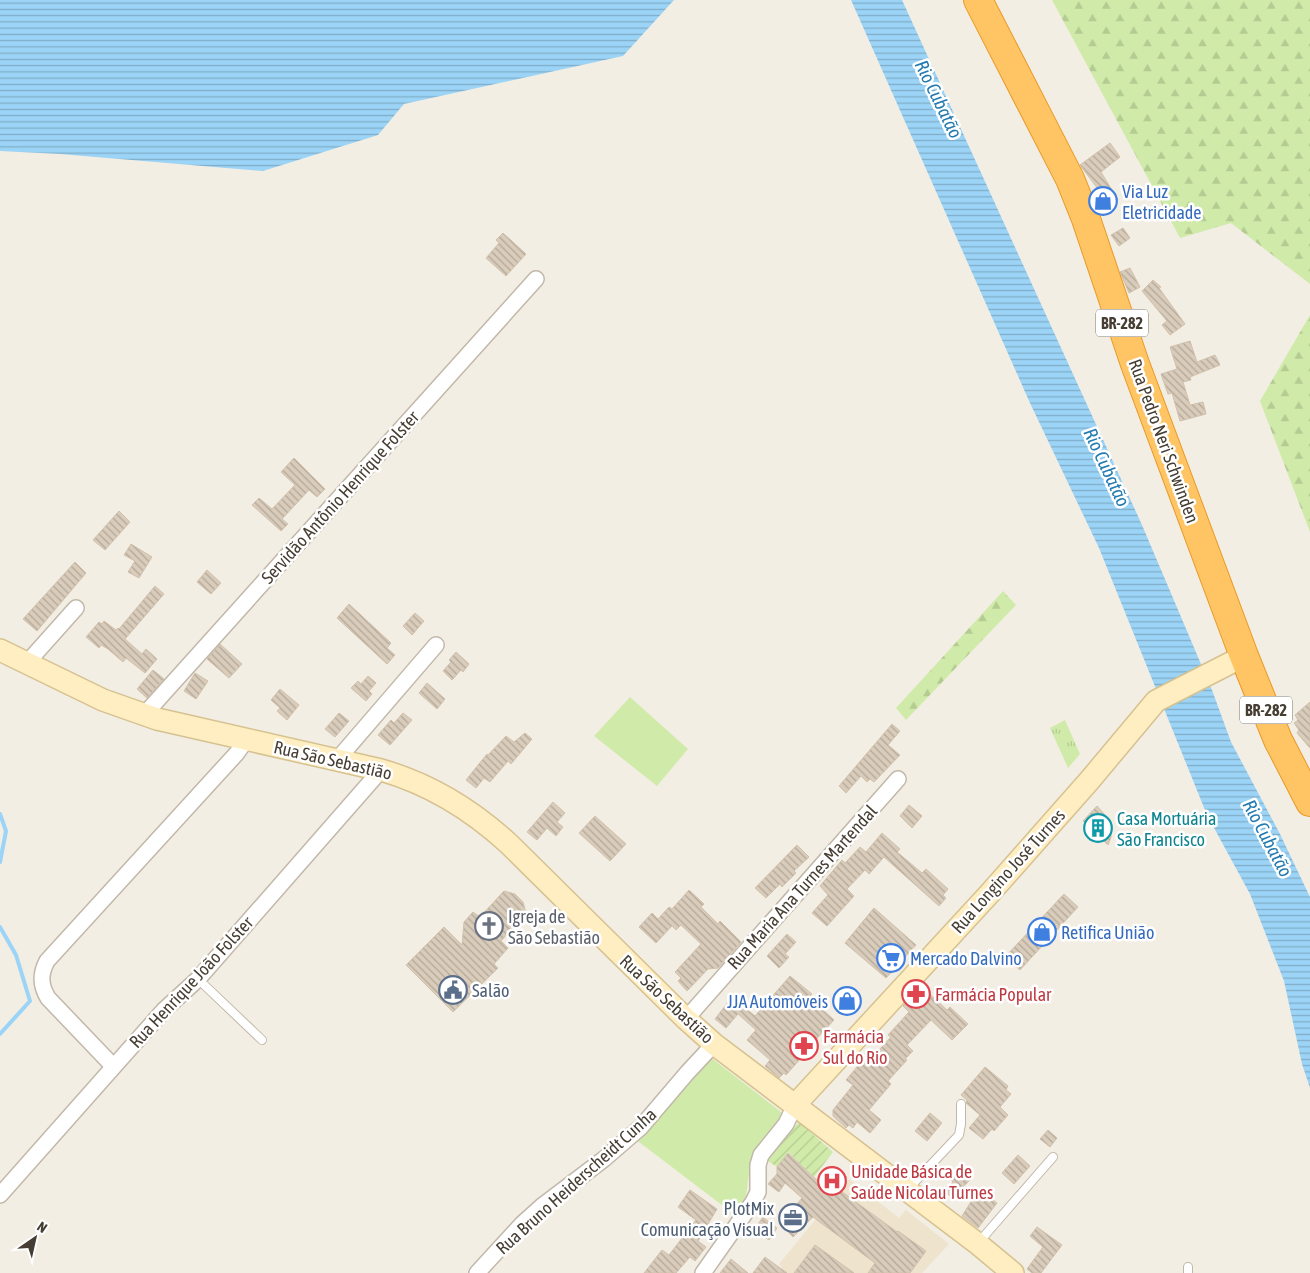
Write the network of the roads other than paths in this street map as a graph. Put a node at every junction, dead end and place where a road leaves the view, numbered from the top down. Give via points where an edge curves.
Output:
1 (978, 0) edge
2 (536, 279) dead end
3 (76, 608) dead end
4 (436, 645) dead end
5 (0, 650) edge
6 (1232, 661) junction
7 (26, 664) junction
8 (144, 715) junction
9 (246, 740) junction
10 (337, 760) junction
11 (381, 770) junction
12 (898, 779) dead end
13 (1310, 802) edge
14 (198, 979) junction
15 (686, 1019) junction
16 (262, 1040) dead end
17 (714, 1044) junction
18 (113, 1066) junction
19 (961, 1104) dead end
20 (795, 1105) junction
21 (1053, 1157) dead end
22 (907, 1190) junction
23 (0, 1195) edge
24 (978, 1244) junction
25 (477, 1273) edge
26 (703, 1273) edge
27 (1014, 1273) edge

1 - 6 highway, Rua Pedro Neri Schwinden / BR-282 via 1070,179 1086,219
2 - 8 street, Servidão Antônio Henrique Folster
3 - 7 street
4 - 10 street
5 - 7 main road, Rua São Sebastião
6 - 13 highway, Rua Pedro Neri Schwinden / BR-282
6 - 20 main road, Rua Longino José Turnes via 1156,701 990,893
7 - 8 main road, Rua São Sebastião
8 - 9 main road, Rua São Sebastião
9 - 10 main road, Rua São Sebastião
9 - 18 street via 44,967 41,980 48,998
10 - 11 main road, Rua São Sebastião
11 - 14 street, Rua Henrique João Folster
11 - 15 main road, Rua São Sebastião via 435,791 491,828
12 - 15 street, Rua Maria Ana Turnes Martendal
14 - 16 lane
14 - 18 street, Rua Henrique João Folster via 164,1010
15 - 17 main road, Rua São Sebastião
17 - 20 main road, Rua São Sebastião
17 - 25 street, Rua Bruno Heiderscheidt Cunha via 641,1127 542,1206
18 - 23 street, Rua Henrique João Folster
19 - 22 lane via 959,1135
20 - 22 main road, Rua São Sebastião
20 - 26 street via 786,1124 760,1155 758,1192 753,1202
21 - 24 lane
22 - 24 main road, Rua São Sebastião
24 - 27 main road, Rua São Sebastião

